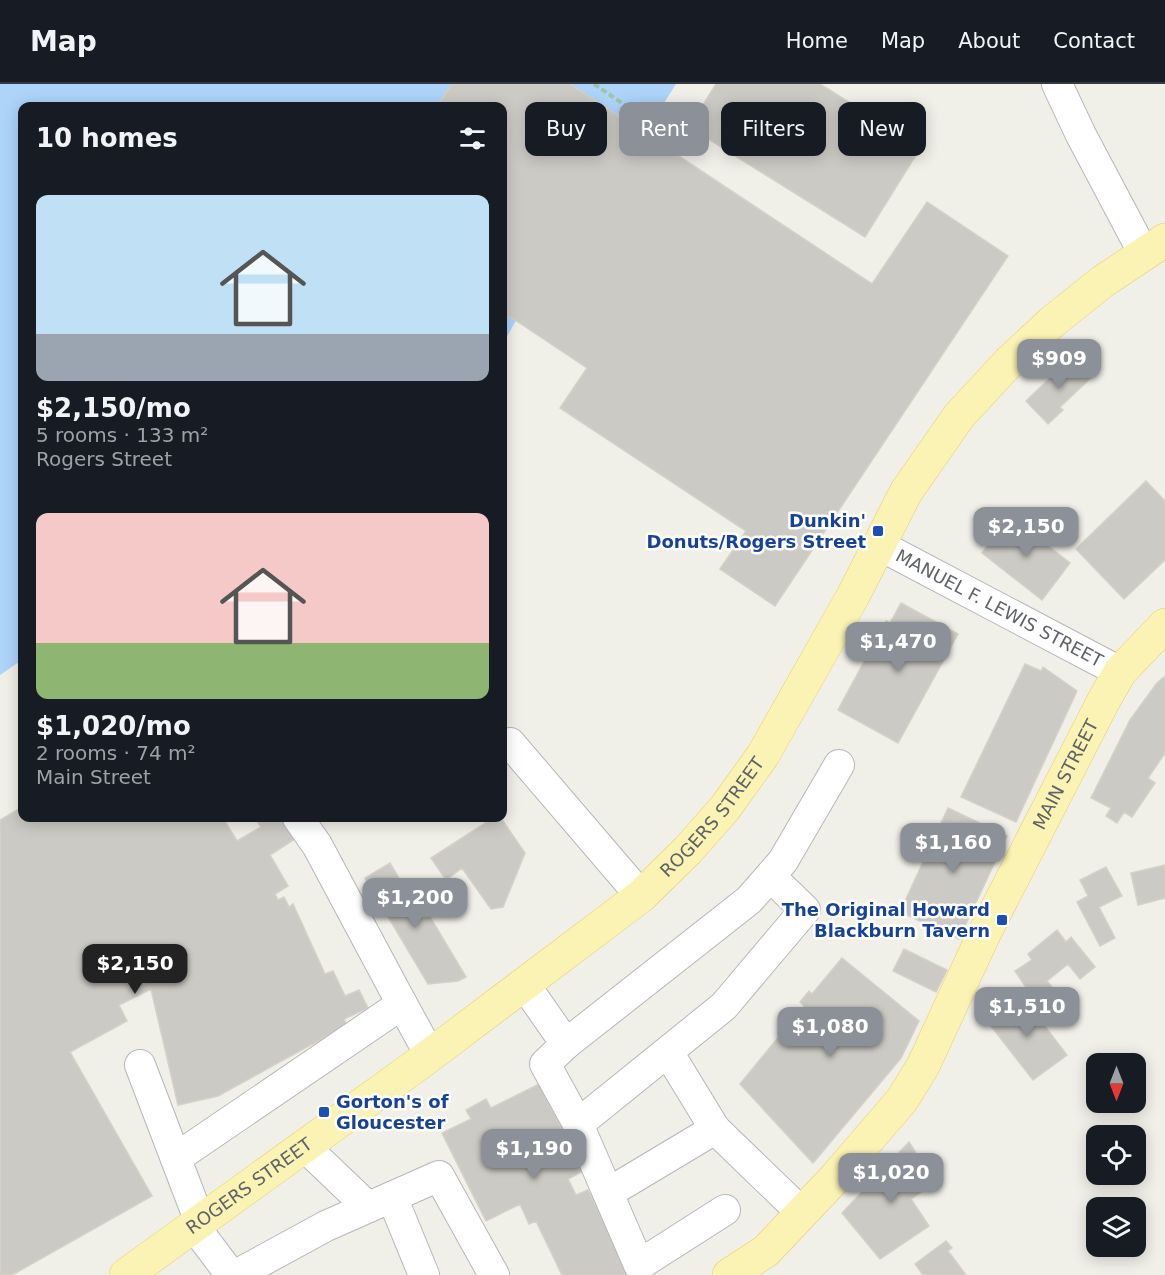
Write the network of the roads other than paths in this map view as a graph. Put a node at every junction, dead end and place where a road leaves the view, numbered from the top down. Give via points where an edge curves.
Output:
1 (1057, 84) edge
2 (1155, 247) edge
3 (879, 545) junction
4 (1165, 625) edge
5 (1120, 672) junction
6 (510, 743) dead end
7 (839, 765) dead end
8 (301, 822) edge
9 (771, 877) junction
10 (641, 896) junction
11 (524, 984) junction
12 (402, 1004) junction
13 (566, 1044) junction
14 (668, 1052) junction
15 (430, 1055) junction
16 (140, 1065) dead end
17 (578, 1124) junction
18 (715, 1129) junction
19 (304, 1146) junction
20 (176, 1158) junction
21 (608, 1193) junction
22 (380, 1202) junction
23 (725, 1210) dead end
24 (802, 1213) junction
25 (197, 1224) junction
26 (287, 1262) edge
27 (126, 1275) edge
28 (231, 1275) edge
29 (236, 1275) edge
30 (424, 1275) edge
31 (494, 1275) edge
32 (729, 1275) edge

1 - 2 street via 1081,135
2 - 3 main road, ROGERS STREET via 1102,282 1009,362 959,416 906,492
3 - 5 street, MANUEL F. LEWIS STREET
3 - 10 main road, ROGERS STREET via 763,755 696,842
4 - 5 main road, MAIN STREET
5 - 24 main road, MAIN STREET via 984,934 923,1066 902,1100
6 - 10 street
7 - 9 street
8 - 12 street via 318,845
9 - 13 street via 749,900
9 - 14 street via 805,910 724,1006
10 - 11 main road, ROGERS STREET
11 - 13 street
11 - 15 main road, ROGERS STREET
12 - 15 street
12 - 20 street
13 - 17 street via 545,1064
14 - 17 street
14 - 18 street
15 - 19 main road, ROGERS STREET
16 - 20 street
17 - 21 street
18 - 21 street
18 - 24 street
19 - 22 street
19 - 25 main road, ROGERS STREET
20 - 25 street
21 - 23 street via 639,1265
22 - 26 street via 326,1226
22 - 30 street
22 - 31 street via 439,1176
24 - 32 main road, MAIN STREET via 766,1251
25 - 27 main road, ROGERS STREET
25 - 28 street
26 - 29 street

